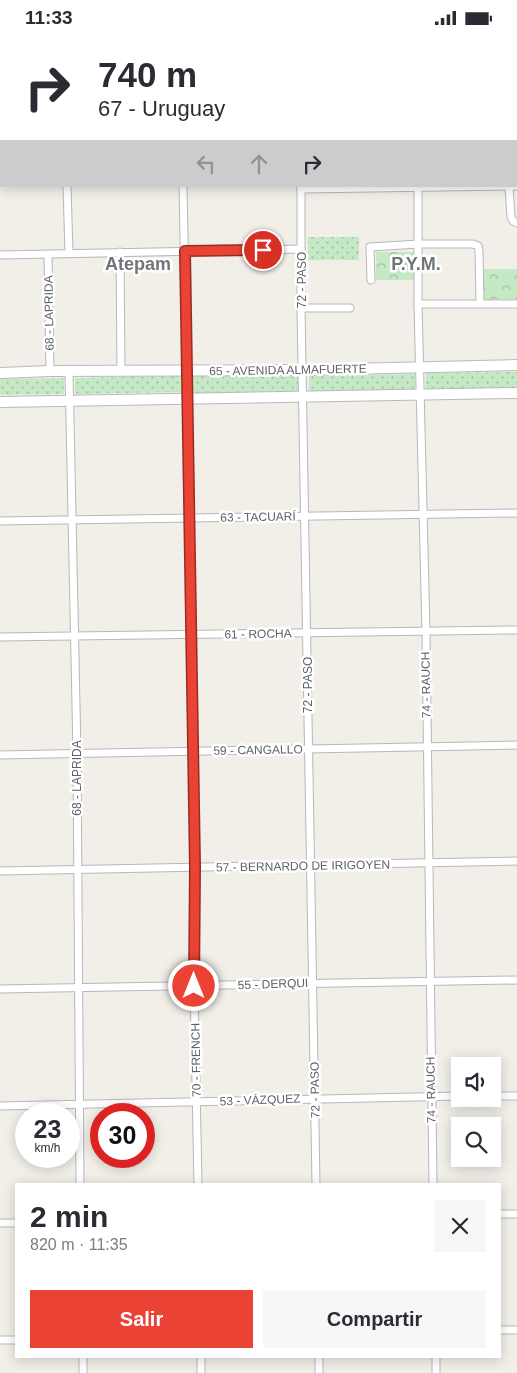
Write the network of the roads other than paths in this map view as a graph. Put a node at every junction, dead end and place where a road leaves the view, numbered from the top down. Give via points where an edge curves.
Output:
1 (67, 187) edge
2 (183, 187) edge
3 (418, 187) edge
4 (509, 187) edge
5 (301, 188) edge
6 (517, 223) edge
7 (419, 244) junction
8 (301, 249) junction
9 (185, 251) junction
10 (120, 252) junction
11 (69, 253) junction
12 (0, 255) edge
13 (48, 255) junction
14 (371, 280) dead end
15 (517, 303) edge
16 (418, 304) junction
17 (480, 304) junction
18 (301, 308) junction
19 (350, 308) dead end
20 (517, 365) edge
21 (419, 368) junction
22 (303, 370) junction
23 (50, 371) junction
24 (121, 371) junction
25 (186, 371) junction
26 (69, 372) junction
27 (0, 373) edge
28 (517, 393) edge
29 (421, 395) junction
30 (303, 396) junction
31 (187, 398) junction
32 (70, 400) junction
33 (0, 401) edge
34 (517, 513) edge
35 (422, 515) junction
36 (305, 516) junction
37 (190, 518) junction
38 (72, 520) junction
39 (0, 521) edge
40 (517, 631) edge
41 (426, 632) junction
42 (308, 633) junction
43 (191, 635) junction
44 (74, 636) junction
45 (0, 637) edge
46 (517, 745) edge
47 (427, 748) junction
48 (308, 749) junction
49 (194, 751) junction
50 (77, 753) junction
51 (0, 755) edge
52 (517, 861) edge
53 (428, 864) junction
54 (310, 865) junction
55 (195, 867) junction
56 (77, 869) junction
57 (0, 871) edge
58 (517, 980) edge
59 (430, 981) junction
60 (312, 983) junction
61 (194, 986) junction
62 (78, 988) junction
63 (0, 989) edge
64 (517, 1096) edge
65 (432, 1097) junction
66 (451, 1097) edge
67 (501, 1097) edge
68 (315, 1099) junction
69 (80, 1103) edge
70 (196, 1103) junction
71 (80, 1104) edge
72 (0, 1106) edge
73 (15, 1106) edge
74 (80, 1168) edge
75 (80, 1183) edge
76 (198, 1183) edge
77 (316, 1183) edge
78 (433, 1183) edge
79 (501, 1214) edge
80 (517, 1214) edge
81 (0, 1223) edge
82 (15, 1223) edge
83 (517, 1330) edge
84 (501, 1331) edge
85 (15, 1340) edge
86 (0, 1341) edge
87 (83, 1358) edge
88 (201, 1358) edge
89 (319, 1358) edge
90 (436, 1358) edge
91 (83, 1373) edge
92 (201, 1373) edge
93 (319, 1373) edge
94 (436, 1373) edge

1 - 11 street
2 - 9 street, 70 - FRENCH
3 - 4 street
3 - 5 street
3 - 7 street, 74 - RAUCH
4 - 6 street via 511,217
5 - 8 street, 72 - PASO
7 - 14 street via 370,247
7 - 16 street, 74 - RAUCH
7 - 17 street via 478,246
8 - 9 street
8 - 18 street, 72 - PASO
9 - 10 street
9 - 25 street, 70 - FRENCH
10 - 11 street
10 - 24 street
11 - 13 street
12 - 13 street
13 - 23 street, 68 - LAPRIDA
15 - 17 street
16 - 17 street
16 - 21 street, 74 - RAUCH
18 - 19 street
18 - 22 street, 72 - PASO
20 - 21 main road, 65 - AVENIDA ALMAFUERTE
21 - 22 main road, 65 - AVENIDA ALMAFUERTE
21 - 29 street, 74 - RAUCH
22 - 25 main road, 65 - AVENIDA ALMAFUERTE
22 - 30 street, 72 - PASO
23 - 26 main road, 65 - AVENIDA ALMAFUERTE
23 - 27 main road, 65 - AVENIDA ALMAFUERTE
24 - 25 main road, 65 - AVENIDA ALMAFUERTE
24 - 26 main road, 65 - AVENIDA ALMAFUERTE
25 - 31 street, 70 - FRENCH
26 - 32 street, 68 - LAPRIDA
28 - 29 main road, 65 - AVENIDA ALMAFUERTE
29 - 30 main road, 65 - AVENIDA ALMAFUERTE
29 - 35 street, 74 - RAUCH
30 - 31 main road, 65 - AVENIDA ALMAFUERTE
30 - 36 street, 72 - PASO
31 - 32 main road, 65 - AVENIDA ALMAFUERTE
31 - 37 street, 70 - FRENCH
32 - 33 main road, 65 - AVENIDA ALMAFUERTE
32 - 38 street, 68 - LAPRIDA
34 - 35 street, 63 - TACUARÍ
35 - 36 street, 63 - TACUARÍ
35 - 41 street, 74 - RAUCH
36 - 37 street, 63 - TACUARÍ
36 - 42 street, 72 - PASO
37 - 38 street, 63 - TACUARÍ
37 - 43 street, 70 - FRENCH
38 - 39 street, 63 - TACUARÍ
38 - 44 street, 68 - LAPRIDA
40 - 41 street, 61 - ROCHA
41 - 42 street, 61 - ROCHA
41 - 47 street, 74 - RAUCH
42 - 43 street, 61 - ROCHA
42 - 48 street, 72 - PASO
43 - 44 street, 61 - ROCHA
43 - 49 street, 70 - FRENCH
44 - 45 street, 61 - ROCHA
44 - 50 street, 68 - LAPRIDA
46 - 47 street, 59 - CANGALLO
47 - 48 street, 59 - CANGALLO
47 - 53 street, 74 - RAUCH
48 - 49 street, 59 - CANGALLO
48 - 54 street, 72 - PASO
49 - 50 street, 59 - CANGALLO
49 - 55 street, 70 - FRENCH
50 - 51 street, 59 - CANGALLO
50 - 56 street, 68 - LAPRIDA
52 - 53 street, 57 - BERNARDO DE IRIGOYEN
53 - 54 street, 57 - BERNARDO DE IRIGOYEN
53 - 59 street, 74 - RAUCH
54 - 55 street, 57 - BERNARDO DE IRIGOYEN
54 - 60 street, 72 - PASO
55 - 56 street, 57 - BERNARDO DE IRIGOYEN
55 - 61 street, 70 - FRENCH
56 - 57 street, 57 - BERNARDO DE IRIGOYEN
56 - 62 street, 68 - LAPRIDA
58 - 59 street, 55 - DERQUI
59 - 60 street, 55 - DERQUI
59 - 65 street, 74 - RAUCH
60 - 61 street, 55 - DERQUI
60 - 68 street, 72 - PASO
61 - 62 street, 55 - DERQUI
61 - 70 street, 70 - FRENCH
62 - 63 street, 55 - DERQUI
62 - 69 street, 68 - LAPRIDA
64 - 67 street
65 - 66 street, 53 - VÁZQUEZ
65 - 68 street, 53 - VÁZQUEZ
65 - 78 street, 74 - RAUCH
68 - 70 street, 53 - VÁZQUEZ
68 - 77 street, 72 - PASO
70 - 71 street, 53 - VÁZQUEZ
70 - 76 street, 70 - FRENCH
72 - 73 street, 53 - VÁZQUEZ
74 - 75 street, 68 - LAPRIDA
79 - 80 street
81 - 82 street
83 - 84 street
85 - 86 street
87 - 91 street
88 - 92 street
89 - 93 street
90 - 94 street

